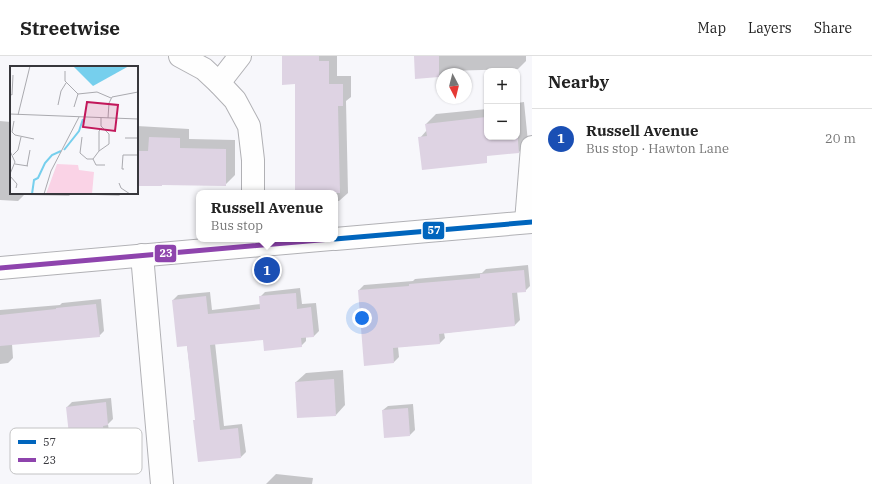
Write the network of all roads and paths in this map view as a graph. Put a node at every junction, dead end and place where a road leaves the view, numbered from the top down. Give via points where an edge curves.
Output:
1 (180, 56) edge
2 (240, 56) edge
3 (219, 83) junction
4 (532, 147) edge
5 (253, 190) edge
6 (529, 222) edge
7 (338, 239) edge
8 (253, 242) edge
9 (142, 255) junction
10 (0, 268) edge
11 (162, 484) edge

1 - 3 street via 204,69
2 - 3 street
3 - 5 street via 235,100 249,126
4 - 6 street
6 - 7 street
8 - 9 street
9 - 10 street
9 - 11 street

